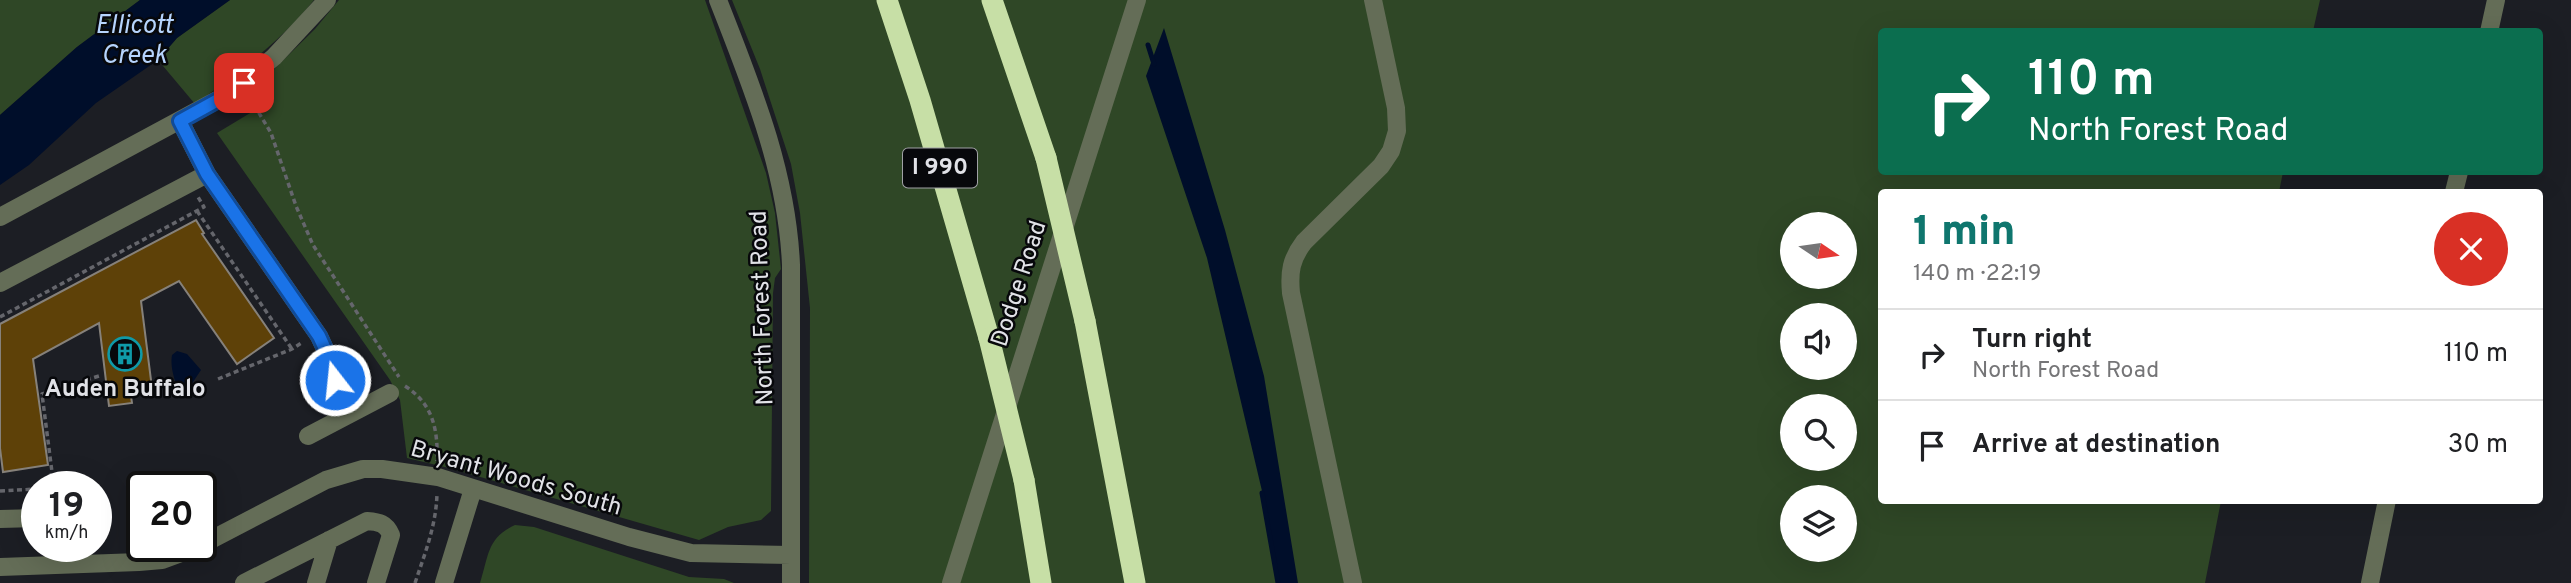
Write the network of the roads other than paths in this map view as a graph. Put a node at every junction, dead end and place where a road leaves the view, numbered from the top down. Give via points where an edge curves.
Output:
1 (327, 0) edge
2 (718, 0) edge
3 (887, 0) edge
4 (992, 0) edge
5 (1137, 0) edge
6 (1373, 0) edge
7 (2496, 0) edge
8 (2490, 28) edge
9 (180, 121) junction
10 (207, 174) junction
11 (0, 216) edge
12 (0, 283) edge
13 (390, 393) dead end
14 (350, 414) junction
15 (308, 436) dead end
16 (473, 489) junction
17 (2387, 504) edge
18 (21, 518) edge
19 (0, 519) edge
20 (217, 537) edge
21 (329, 540) junction
22 (791, 555) junction
23 (126, 562) edge
24 (82, 564) junction
25 (0, 567) edge
26 (252, 581) edge
27 (82, 583) edge
28 (316, 583) edge
29 (376, 583) edge
30 (444, 583) edge
31 (791, 583) edge
32 (951, 583) edge
33 (1041, 583) edge
34 (1135, 583) edge
35 (1353, 583) edge
36 (2370, 583) edge

1 - 9 street via 291,41 241,85
2 - 22 street, North Forest Road via 763,119 787,213 792,277
3 - 33 highway, I 990, bridge via 989,338 1024,480
4 - 34 highway, bridge via 1046,158 1085,321
5 - 32 street, Dodge Road
6 - 35 street via 1396,108 1397,131 1391,151 1304,242 1289,273
7 - 8 street
9 - 10 street
9 - 11 street
10 - 12 street
10 - 14 street via 322,342
13 - 14 street
14 - 15 street
16 - 20 street, Bryant Woods South via 409,471 363,469 326,480
16 - 22 street, Bryant Woods South via 691,553
16 - 30 street
17 - 36 street
18 - 19 street
21 - 26 street
21 - 28 street
21 - 29 street via 366,521 388,527 391,535
22 - 31 street, North Forest Road
23 - 24 street, Bryant Woods South
24 - 25 street, Bryant Woods South
24 - 27 street

